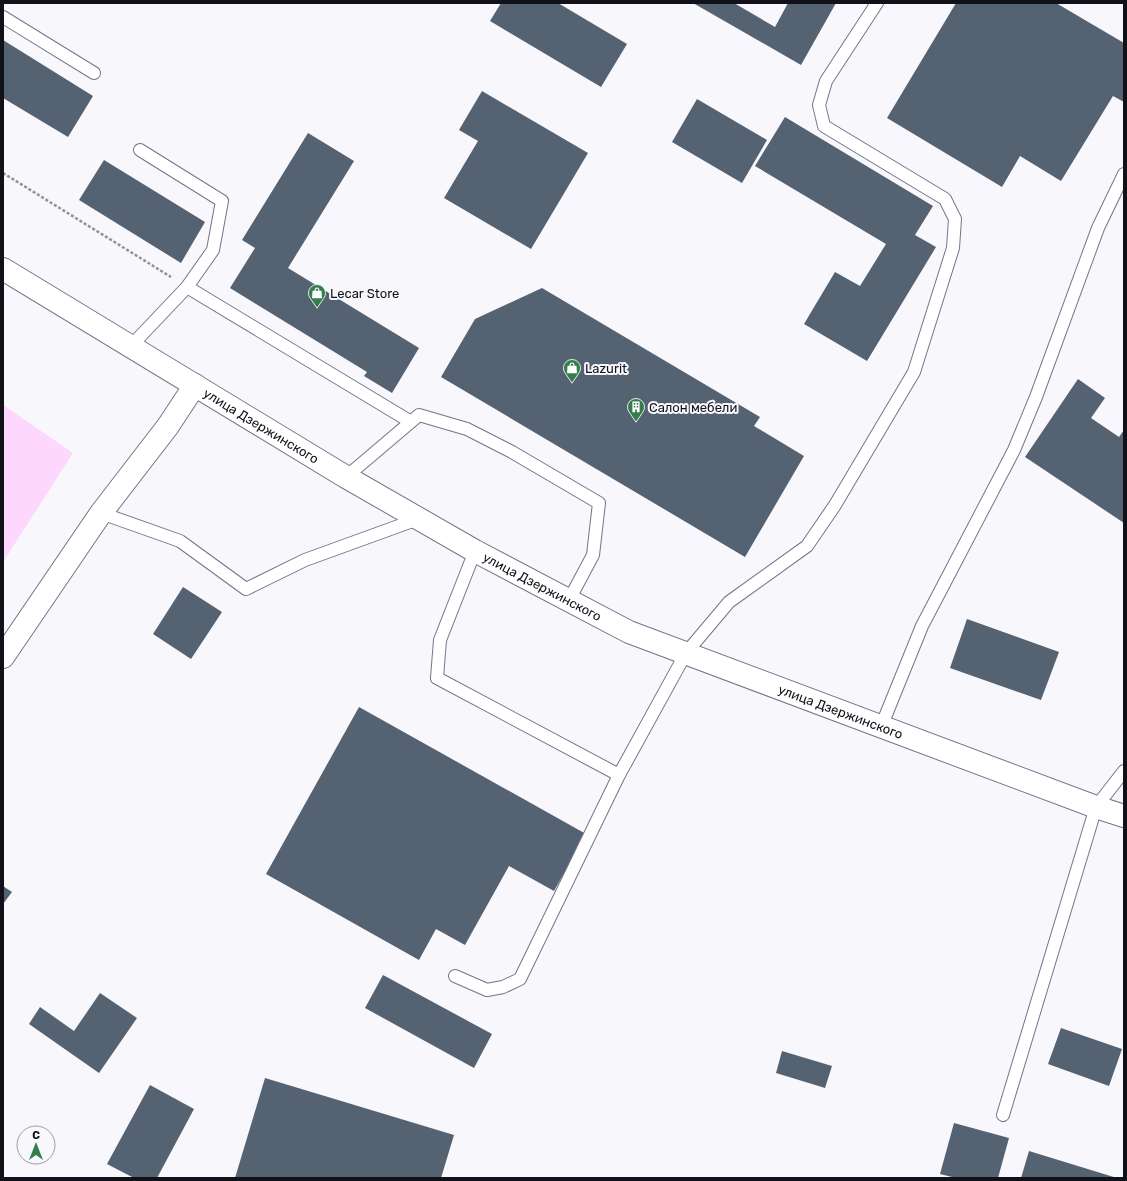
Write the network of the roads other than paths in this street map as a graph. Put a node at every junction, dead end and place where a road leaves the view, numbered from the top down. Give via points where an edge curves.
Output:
1 (877, 3) edge
2 (3, 17) edge
3 (94, 73) dead end
4 (140, 150) dead end
5 (1124, 174) edge
6 (3, 269) edge
7 (187, 287) junction
8 (131, 346) junction
9 (195, 385) junction
10 (411, 422) junction
11 (346, 477) junction
12 (101, 512) junction
13 (418, 519) junction
14 (475, 551) junction
15 (569, 600) junction
16 (686, 653) junction
17 (3, 657) edge
18 (881, 727) junction
19 (1124, 771) edge
20 (619, 776) junction
21 (1096, 807) junction
22 (1124, 816) edge
23 (455, 976) dead end
24 (1002, 1115) dead end

1 - 16 lane via 826,81 819,105 824,126 945,199 955,219 952,248 914,372 834,505 807,546 729,602
2 - 3 lane
4 - 7 lane via 222,201 213,250
5 - 18 lane via 1098,228 1014,450 922,626
6 - 8 main road, улица Дзержинского
7 - 8 lane
7 - 10 lane
8 - 9 main road, улица Дзержинского
9 - 11 main road, улица Дзержинского
9 - 12 main road via 168,426
10 - 11 lane
10 - 15 lane via 419,415 467,429 599,503 593,555
11 - 13 main road, улица Дзержинского
12 - 13 lane via 180,541 246,588 305,560
12 - 17 main road
13 - 14 main road, улица Дзержинского
14 - 15 main road, улица Дзержинского
14 - 20 lane via 440,640 437,678
15 - 16 main road, улица Дзержинского via 629,632
16 - 18 main road, улица Дзержинского
16 - 20 lane
18 - 21 main road, улица Дзержинского
19 - 21 lane
20 - 23 lane via 520,979 503,987 487,990
21 - 22 main road, улица Дзержинского
21 - 24 lane

